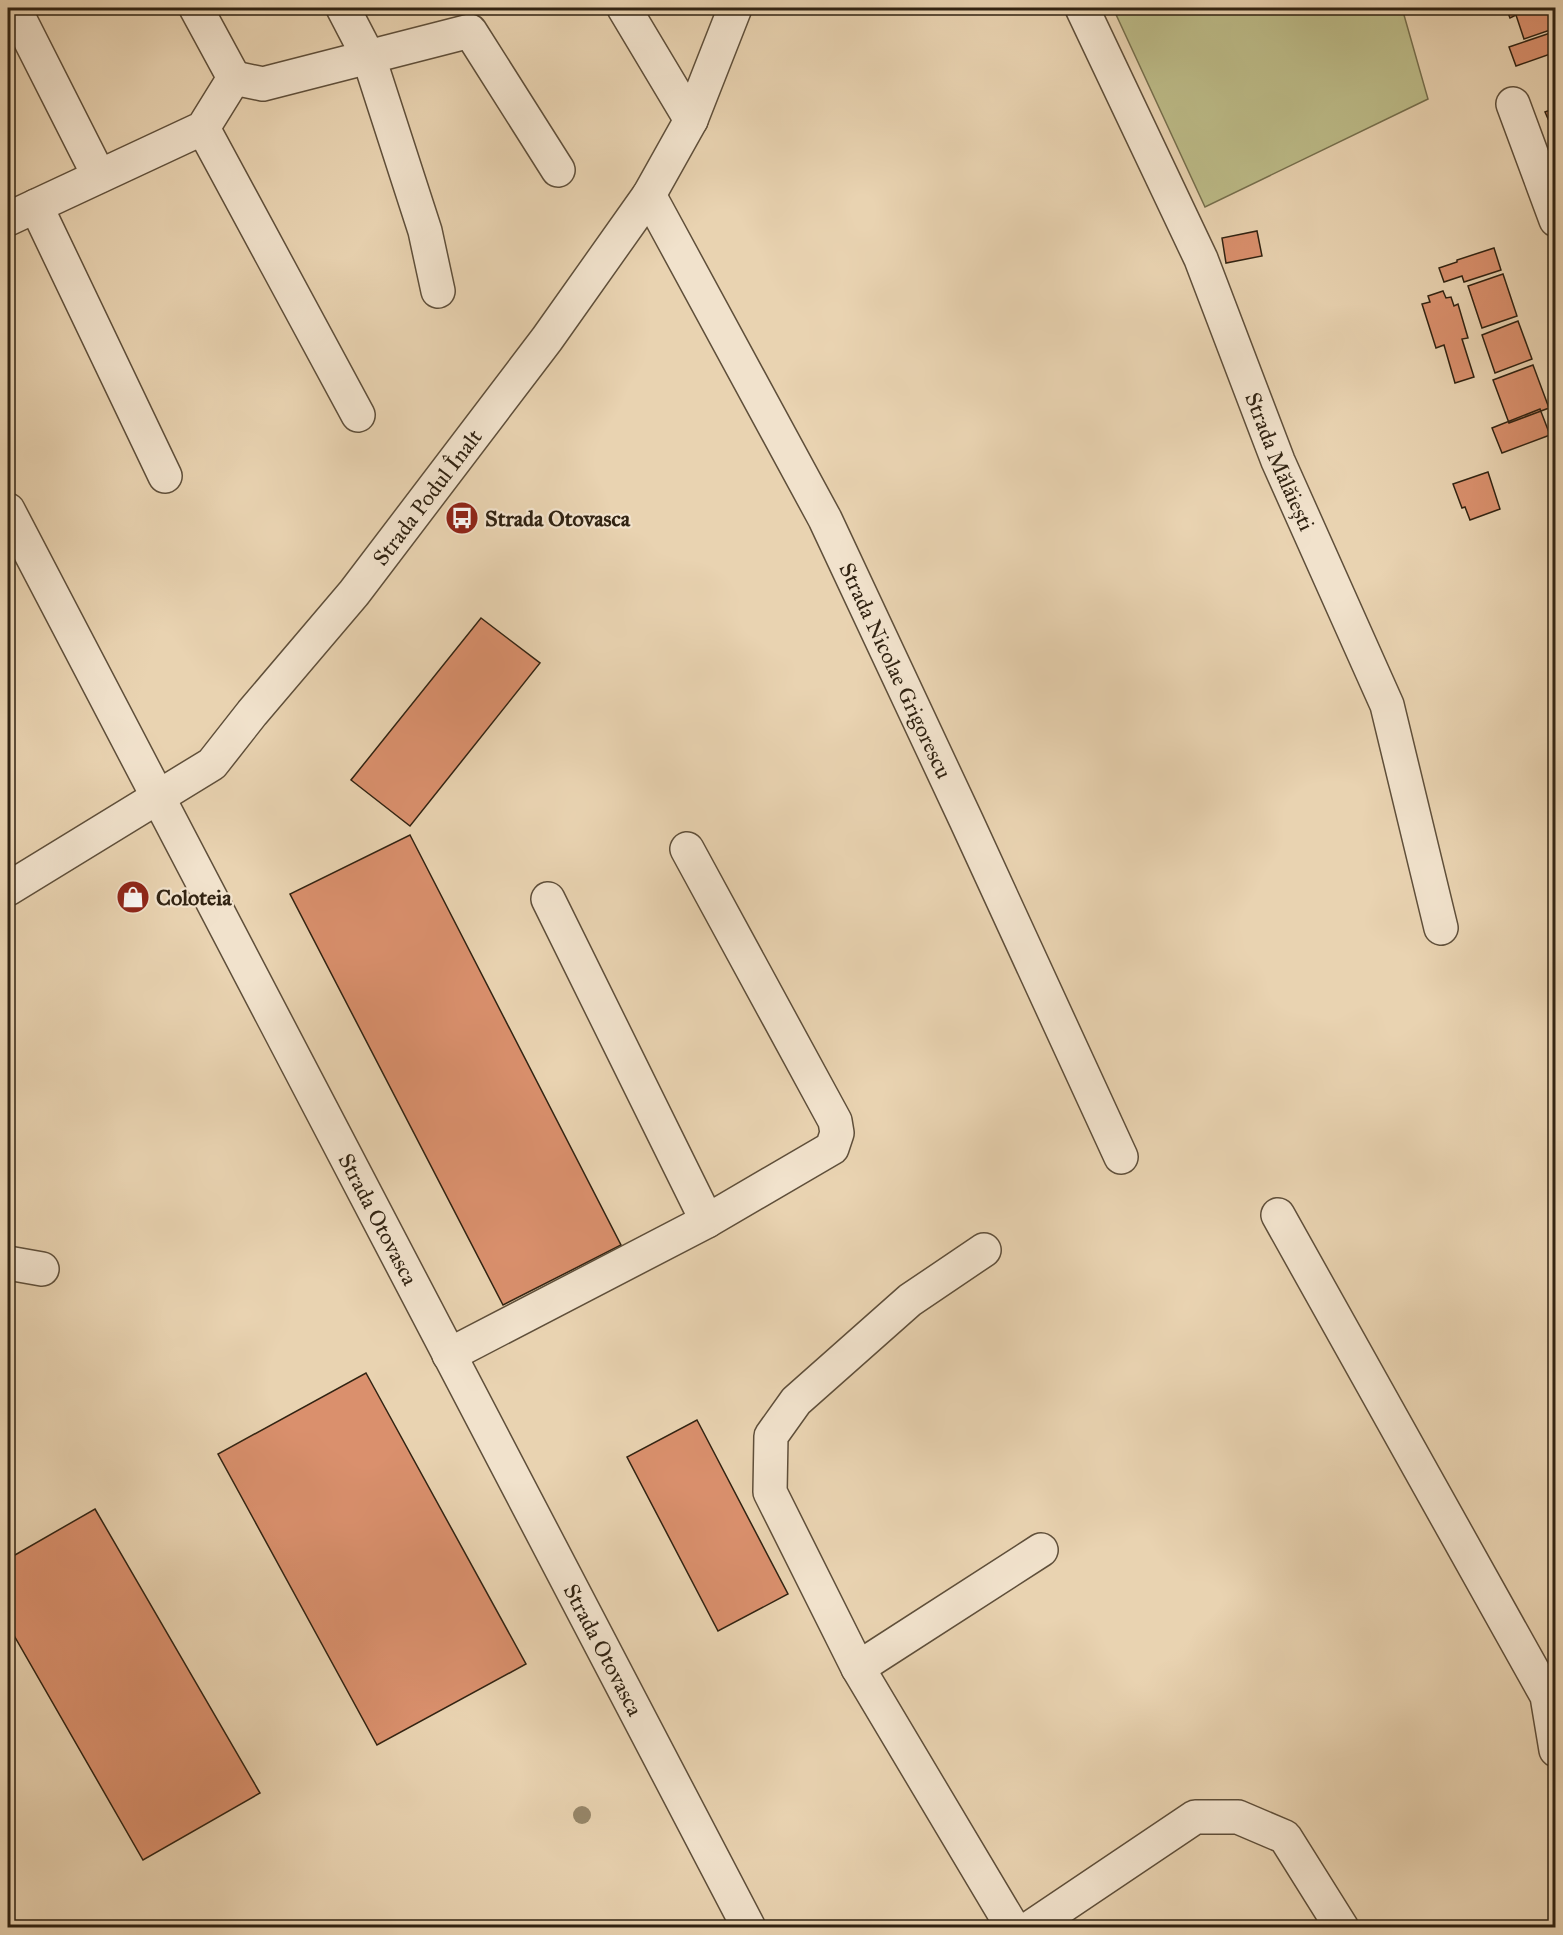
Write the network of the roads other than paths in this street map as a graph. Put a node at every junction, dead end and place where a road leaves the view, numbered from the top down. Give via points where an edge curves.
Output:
1 (14, 8) edge
2 (196, 8) edge
3 (342, 8) edge
4 (624, 8) edge
5 (735, 8) edge
6 (1082, 8) edge
7 (369, 58) junction
8 (234, 78) junction
9 (1513, 104) dead end
10 (691, 120) junction
11 (203, 128) junction
12 (558, 170) dead end
13 (99, 176) junction
14 (649, 195) junction
15 (22, 212) edge
16 (1556, 220) edge
17 (438, 291) dead end
18 (358, 415) dead end
19 (165, 476) dead end
20 (8, 510) edge
21 (157, 798) junction
22 (687, 849) dead end
23 (8, 889) edge
24 (548, 899) dead end
25 (1441, 928) dead end
26 (1121, 1157) dead end
27 (1278, 1215) dead end
28 (707, 1221) junction
29 (984, 1250) dead end
30 (8, 1263) edge
31 (42, 1269) dead end
32 (449, 1355) junction
33 (1041, 1550) dead end
34 (858, 1668) junction
35 (1556, 1750) edge
36 (749, 1928) edge
37 (1013, 1928) edge
38 (1030, 1928) edge
39 (1342, 1928) edge

1 - 13 street
2 - 8 street
3 - 7 street
4 - 10 street
5 - 10 street, Strada Podul Înalt
6 - 25 street, Strada Mălăiești via 1201,259 1278,461 1387,705
7 - 8 street via 263,84
7 - 12 street via 470,31
7 - 17 street via 425,231
8 - 11 street
9 - 16 street
10 - 14 street, Strada Podul Înalt
11 - 13 street
11 - 18 street
13 - 15 street
14 - 21 street, Strada Podul Înalt via 547,339 354,593 212,764
14 - 26 street, Strada Nicolae Grigorescu via 825,519
15 - 19 street
20 - 21 street, Strada Otovasca
21 - 23 street, Strada Podul Înalt
21 - 32 street, Strada Otovasca
22 - 28 street via 829,1111 837,1133 832,1148
24 - 28 street
27 - 35 street via 1547,1696
28 - 32 street
29 - 34 street via 910,1300 796,1401 771,1436 770,1492
30 - 31 street
32 - 36 street, Strada Otovasca
33 - 34 street
34 - 37 street
38 - 39 street via 1195,1817 1238,1817 1286,1838

